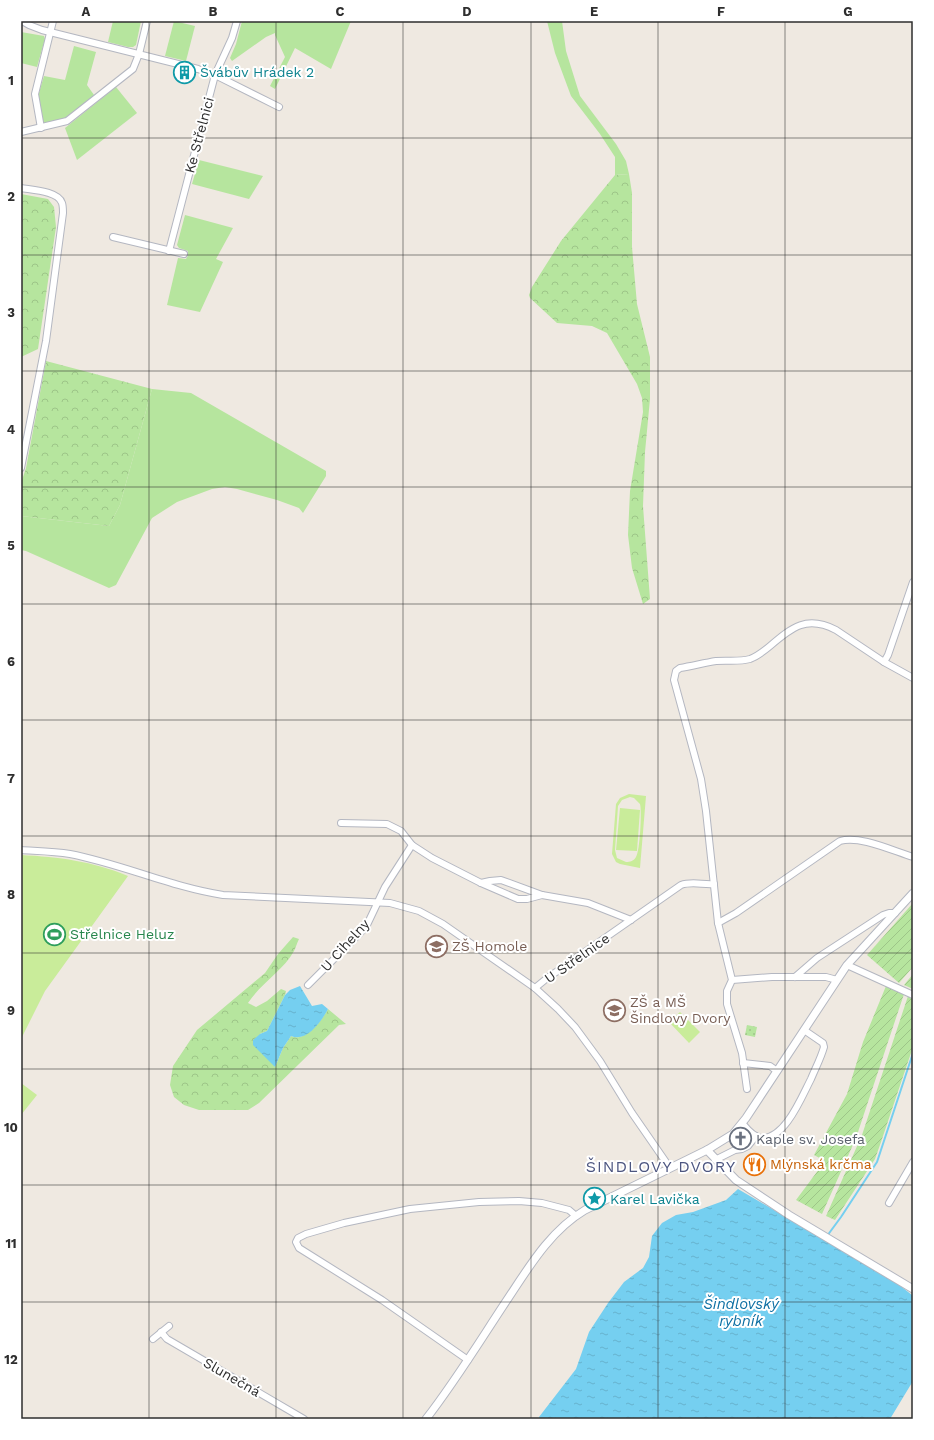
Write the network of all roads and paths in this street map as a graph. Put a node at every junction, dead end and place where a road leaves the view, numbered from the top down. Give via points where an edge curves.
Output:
1 (22, 21) edge
2 (53, 21) edge
3 (147, 21) edge
4 (237, 21) edge
5 (28, 25) junction
6 (21, 26) edge
7 (50, 32) junction
8 (139, 54) junction
9 (215, 75) junction
10 (279, 107) dead end
11 (41, 128) junction
12 (21, 132) edge
13 (21, 188) edge
14 (113, 237) dead end
15 (169, 251) junction
16 (184, 254) dead end
17 (21, 468) edge
18 (913, 582) edge
19 (884, 662) junction
20 (913, 678) edge
21 (341, 823) dead end
22 (412, 845) junction
23 (21, 850) edge
24 (913, 858) edge
25 (481, 883) junction
26 (714, 884) junction
27 (913, 893) edge
28 (542, 895) junction
29 (377, 902) junction
30 (895, 913) junction
31 (631, 920) junction
32 (718, 923) junction
33 (847, 965) junction
34 (795, 977) junction
35 (732, 980) junction
36 (837, 980) junction
37 (308, 985) dead end
38 (535, 988) junction
39 (913, 995) edge
40 (804, 1030) junction
41 (744, 1063) junction
42 (777, 1071) junction
43 (747, 1089) dead end
44 (742, 1123) junction
45 (756, 1136) junction
46 (707, 1150) junction
47 (715, 1160) junction
48 (913, 1162) edge
49 (670, 1168) junction
50 (890, 1203) dead end
51 (576, 1216) junction
52 (913, 1289) edge
53 (169, 1326) dead end
54 (161, 1332) junction
55 (153, 1339) dead end
56 (468, 1360) junction
57 (304, 1419) edge
58 (426, 1419) edge

1 - 5 street
2 - 7 street
3 - 8 street
4 - 9 street, Ke Střelnici
5 - 6 street
5 - 7 street
7 - 8 street
7 - 11 street via 35,94
8 - 9 street
8 - 11 street via 133,69 67,121
9 - 10 street
9 - 15 street, Ke Střelnici
11 - 12 street
13 - 17 street via 49,192 58,197 62,202 63,213 46,341
14 - 15 street
15 - 16 street
18 - 19 street
19 - 20 street
19 - 26 street via 828,625 802,624 793,627 758,656 717,661 676,671 674,680 701,779
21 - 22 street, U Střelnice via 387,824 401,831
22 - 25 street, U Střelnice
22 - 29 street
23 - 29 street, U Střelnice via 69,854 200,891 224,895
24 - 32 street via 862,840 840,841
25 - 28 street, U Střelnice via 501,880
25 - 28 street, U Střelnice via 518,899
26 - 31 street, U Střelnice via 688,882 681,885
26 - 32 street
27 - 30 street
28 - 31 street, U Střelnice via 588,903
29 - 37 street, U Cihelny via 366,927
29 - 38 street, U Střelnice via 403,905 431,917
30 - 33 street
30 - 34 street via 882,915 817,958
31 - 38 street, U Střelnice
32 - 35 street
33 - 36 street
33 - 39 street
34 - 35 street
34 - 36 street via 826,977
35 - 41 street via 727,991 727,1004
36 - 40 street
38 - 49 street via 558,1009 583,1038
40 - 42 street
40 - 45 street via 823,1042 823,1052 793,1116 770,1137
41 - 42 street via 770,1066
41 - 43 street
42 - 44 street
44 - 45 street
44 - 46 street via 733,1134
45 - 47 street via 748,1146
46 - 47 street
46 - 49 street
47 - 52 street via 736,1180 789,1215
48 - 50 street
49 - 51 street
51 - 56 street via 538,1254
51 - 56 street via 569,1210 542,1203 479,1202 410,1209 344,1223 298,1238 296,1242 299,1248 382,1300
53 - 54 street
54 - 55 street
54 - 57 street, Slunečná via 167,1339
56 - 58 street

